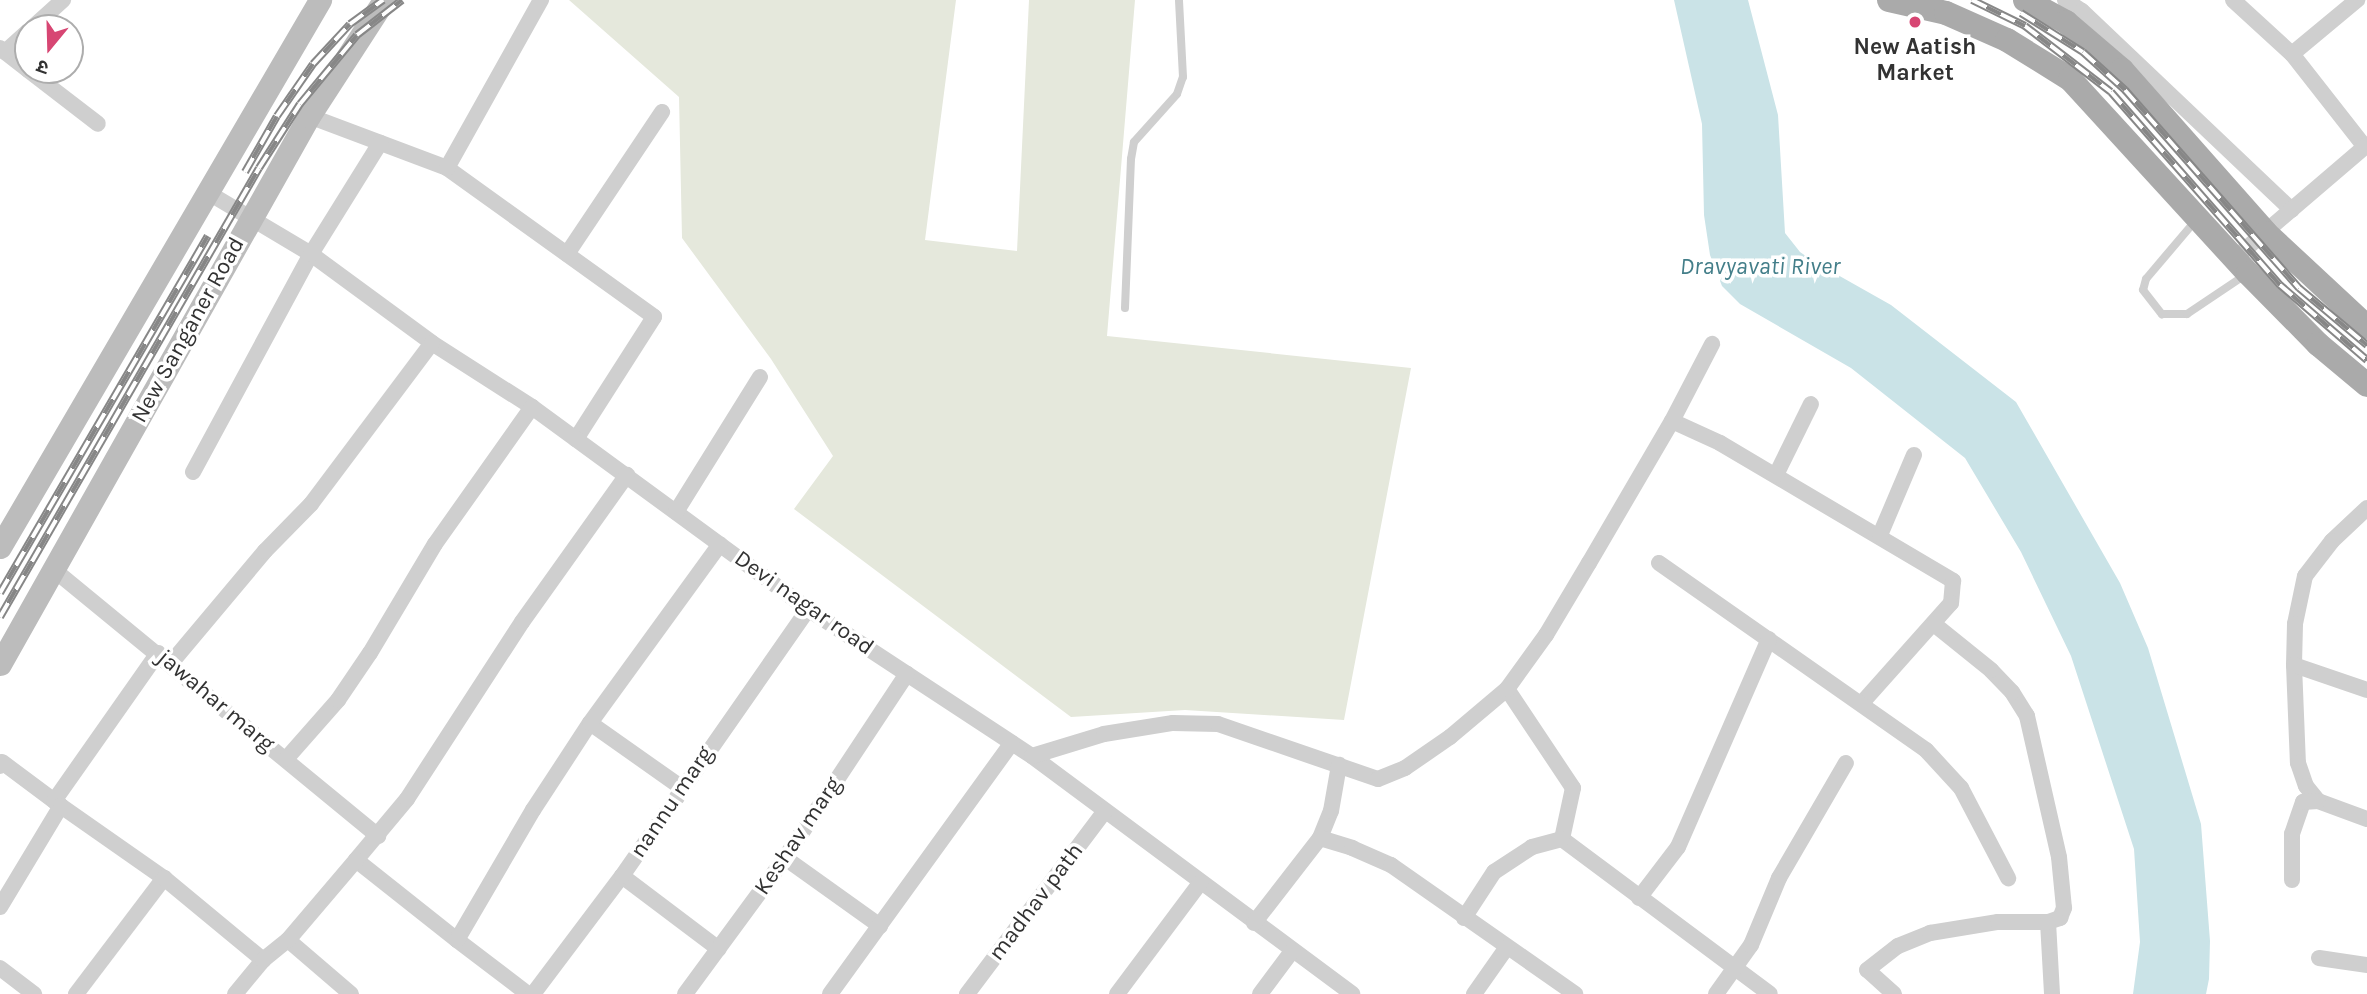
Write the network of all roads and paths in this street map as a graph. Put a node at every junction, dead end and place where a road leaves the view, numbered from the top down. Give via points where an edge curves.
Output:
1 (63, 0) edge
2 (320, 0) edge
3 (384, 0) edge
4 (541, 0) edge
5 (1179, 0) edge
6 (1889, 0) edge
7 (2025, 0) edge
8 (2065, 0) edge
9 (2233, 0) edge
10 (2357, 0) edge
11 (1950, 6) edge
12 (48, 14) edge
13 (2292, 54) junction
14 (46, 84) edge
15 (662, 112) dead end
16 (309, 116) junction
17 (98, 124) dead end
18 (380, 143) junction
19 (2366, 146) edge
20 (447, 168) junction
21 (207, 192) junction
22 (2292, 210) junction
23 (2199, 216) junction
24 (252, 217) junction
25 (2266, 233) junction
26 (311, 254) junction
27 (567, 254) junction
28 (2241, 266) junction
29 (1125, 307) dead end
30 (2367, 327) edge
31 (432, 343) junction
32 (1712, 344) dead end
33 (760, 377) dead end
34 (2367, 384) edge
35 (1811, 404) dead end
36 (532, 407) junction
37 (1672, 421) junction
38 (576, 439) junction
39 (1914, 455) dead end
40 (193, 472) dead end
41 (627, 475) junction
42 (1776, 475) junction
43 (2367, 508) edge
44 (676, 512) junction
45 (3, 533) edge
46 (1880, 535) junction
47 (720, 544) junction
48 (1659, 563) dead end
49 (53, 569) junction
50 (808, 609) junction
51 (1934, 624) junction
52 (1769, 639) junction
53 (165, 658) junction
54 (0, 664) edge
55 (2294, 665) junction
56 (907, 674) junction
57 (1507, 689) junction
58 (2367, 690) edge
59 (1862, 703) junction
60 (590, 723) junction
61 (1012, 743) junction
62 (1032, 756) junction
63 (286, 759) junction
64 (1, 763) edge
65 (1846, 763) dead end
66 (1339, 765) junction
67 (682, 788) junction
68 (2318, 801) junction
69 (58, 803) junction
70 (1105, 811) junction
71 (2367, 819) edge
72 (378, 836) junction
73 (1320, 838) junction
74 (1562, 839) junction
75 (785, 858) junction
76 (356, 860) junction
77 (622, 876) junction
78 (164, 878) junction
79 (2008, 878) dead end
80 (2292, 880) dead end
81 (1200, 883) junction
82 (1639, 898) junction
83 (0, 907) edge
84 (1464, 918) junction
85 (2048, 922) junction
86 (1254, 923) junction
87 (880, 926) junction
88 (288, 940) junction
89 (457, 940) junction
90 (1507, 947) junction
91 (719, 949) junction
92 (1292, 951) junction
93 (2319, 958) dead end
94 (263, 960) junction
95 (2367, 965) edge
96 (0, 968) edge
97 (1734, 969) junction
98 (34, 994) edge
99 (76, 994) edge
100 (235, 994) edge
101 (351, 994) edge
102 (531, 994) edge
103 (685, 994) edge
104 (830, 994) edge
105 (967, 994) edge
106 (1117, 994) edge
107 (1260, 994) edge
108 (1352, 994) edge
109 (1474, 994) edge
110 (1575, 994) edge
111 (1716, 994) edge
112 (1770, 994) edge
113 (1894, 994) edge
114 (2052, 994) edge

1 - 12 street
2 - 21 main road
3 - 16 main road, New Sanganer Road
4 - 20 street
5 - 29 lane via 1183,77 1177,94 1135,142 1131,159
6 - 11 main road
7 - 25 main road via 2066,22 2122,70
8 - 22 street
9 - 13 street
10 - 13 street
11 - 23 main road via 2070,79
13 - 19 street
14 - 17 street
15 - 27 street
16 - 18 street
16 - 24 main road, New Sanganer Road
18 - 20 street
18 - 26 street
19 - 22 street
20 - 27 street
21 - 24 street, Devi nagar road
21 - 45 main road
22 - 25 street
23 - 28 main road
23 - 28 lane via 2146,279 2143,290 2162,314 2187,314
24 - 26 street, Devi nagar road
24 - 49 main road, New Sanganer Road
25 - 28 street
25 - 30 main road
26 - 31 street, Devi nagar road
26 - 40 street
27 - 38 street via 654,317
28 - 34 main road via 2318,344
31 - 36 street, Devi nagar road
31 - 53 street via 311,504
32 - 37 street
33 - 44 street
35 - 42 street
36 - 38 street, Devi nagar road
36 - 63 street via 435,544 344,691
37 - 42 street
37 - 57 street via 1546,635
38 - 41 street, Devi nagar road
39 - 46 street
41 - 44 street, Devi nagar road
41 - 72 street
42 - 46 street
43 - 55 street via 2332,541 2305,576 2295,624
44 - 47 street, Devi nagar road
46 - 51 street via 1953,581 1951,603
47 - 50 street, Devi nagar road
47 - 60 street
48 - 52 street
49 - 53 street, jawahar marg
49 - 54 main road, New Sanganer Road
50 - 56 street, Devi nagar road
50 - 67 street, nannu marg
51 - 59 street
51 - 85 street via 1991,670 2027,716 2059,856 2064,908 2060,918
52 - 59 street
52 - 82 street via 1678,847
53 - 63 street, jawahar marg
53 - 69 street
55 - 58 street
55 - 68 street via 2298,763 2306,786
56 - 61 street, Devi nagar road
56 - 75 street, Keshav marg
57 - 66 street via 1405,768 1378,779
57 - 74 street via 1573,788
59 - 79 street via 1926,750 1961,788
60 - 67 street
60 - 89 street
61 - 62 street, Devi nagar road
61 - 87 street
62 - 66 street via 1104,734 1172,723 1218,724
62 - 70 street, Devi nagar road
63 - 72 street, jawahar marg
64 - 69 street
65 - 97 street via 1779,878 1751,945
66 - 73 street via 1331,811
67 - 77 street, nannu marg
68 - 71 street
68 - 80 street via 2303,802 2292,834
69 - 78 street
69 - 83 street
70 - 81 street, Devi nagar road
70 - 105 street, madhav path
72 - 76 street
73 - 84 street via 1391,865
73 - 86 street
74 - 82 street
74 - 84 street via 1532,847 1494,872
75 - 87 street
75 - 91 street, Keshav marg
76 - 88 street
76 - 89 street
77 - 91 street
77 - 102 street, nannu marg
78 - 94 street
78 - 99 street
81 - 86 street, Devi nagar road
81 - 106 street
82 - 97 street
84 - 90 street
85 - 113 street via 1998,922 1944,931 1898,946 1867,970
85 - 114 street
86 - 92 street, Devi nagar road
87 - 104 street
88 - 94 street
88 - 101 street
89 - 102 street
90 - 109 street
90 - 110 street
91 - 103 street, Keshav marg
92 - 107 street
92 - 108 street, Devi nagar road
93 - 95 street
94 - 100 street
96 - 98 street
97 - 111 street
97 - 112 street

